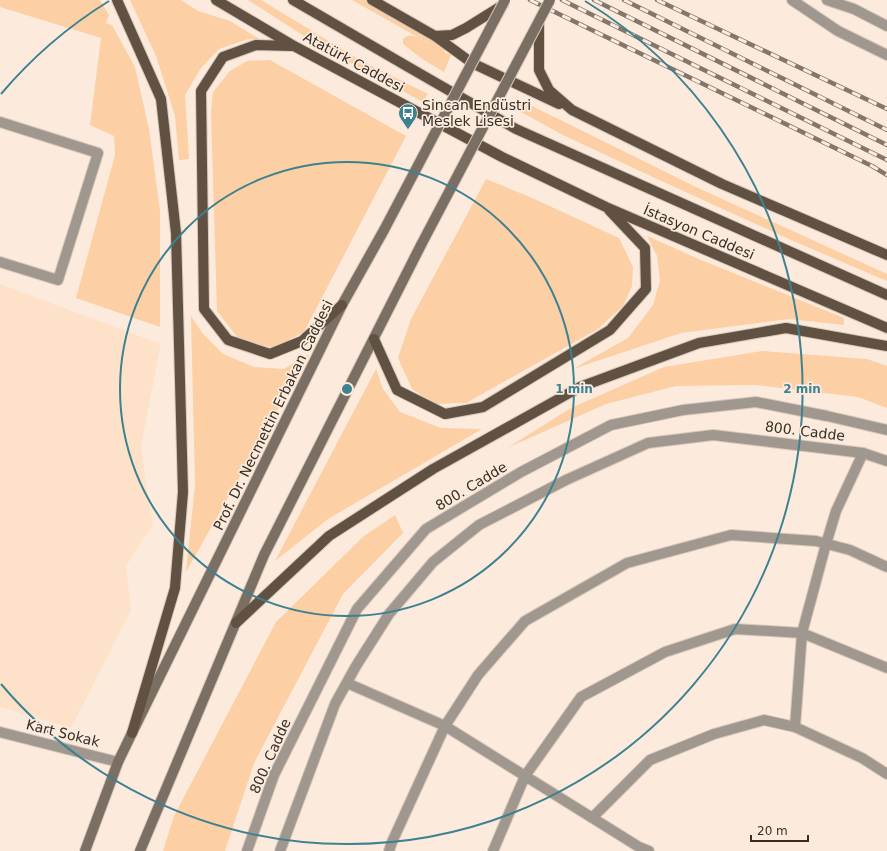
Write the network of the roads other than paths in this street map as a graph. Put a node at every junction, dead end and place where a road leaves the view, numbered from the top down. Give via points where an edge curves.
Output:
1 (117, 0) edge
2 (216, 0) edge
3 (293, 0) edge
4 (372, 0) edge
5 (550, 0) edge
6 (792, 0) edge
7 (827, 0) edge
8 (504, 2) edge
9 (539, 23) junction
10 (887, 26) edge
11 (435, 36) junction
12 (294, 46) junction
13 (887, 55) edge
14 (472, 63) junction
15 (509, 80) junction
16 (572, 110) junction
17 (0, 122) edge
18 (516, 129) joint
19 (502, 157) joint
20 (606, 207) junction
21 (887, 255) edge
22 (0, 262) edge
23 (887, 295) edge
24 (342, 305) junction
25 (887, 328) edge
26 (374, 339) junction
27 (887, 346) edge
28 (887, 430) edge
29 (863, 452) junction
30 (887, 461) edge
31 (826, 544) junction
32 (887, 566) edge
33 (236, 623) junction
34 (802, 633) junction
35 (887, 668) edge
36 (347, 682) junction
37 (445, 726) junction
38 (795, 726) junction
39 (0, 732) edge
40 (132, 733) junction
41 (118, 762) junction
42 (887, 774) edge
43 (524, 776) junction
44 (592, 818) junction
45 (85, 851) edge
46 (140, 851) edge
47 (247, 851) edge
48 (280, 851) edge
49 (390, 851) edge
50 (493, 851) edge
51 (649, 851) edge

1 - 40 main road via 161,99 176,233 183,492 175,588
2 - 12 main road, Atatürk Caddesi
3 - 18 main road, Atatürk Caddesi
4 - 11 main road
5 - 9 main road, bridge
6 - 13 street via 838,31
7 - 10 street via 854,9
8 - 11 main road via 452,35
8 - 14 main road, Prof. Dr. Necmettin Erbakan Caddesi, bridge
9 - 15 main road, bridge
9 - 16 main road via 539,70 549,90
11 - 14 main road
12 - 19 main road, Atatürk Caddesi
12 - 24 main road via 256,45 223,57 200,92 204,309 228,340 270,354 302,341
14 - 15 main road
14 - 24 main road, Prof. Dr. Necmettin Erbakan Caddesi, bridge
15 - 16 main road
15 - 26 main road, bridge
16 - 21 main road via 722,184
17 - 22 street via 98,153 58,280
18 - 23 main road, İstasyon Caddesi
19 - 20 main road, İstasyon Caddesi
20 - 25 main road, İstasyon Caddesi
20 - 26 main road via 645,248 646,290 610,330 483,407 445,414 397,390
24 - 40 main road, Prof. Dr. Necmettin Erbakan Caddesi
26 - 33 main road via 264,555
27 - 33 main road via 786,328 699,343 580,387 433,469 329,536
28 - 47 street, 800. Cadde via 756,402 683,410 611,425 521,472 426,529 357,609 274,775
29 - 30 street, 800. Cadde
29 - 31 street via 836,511
29 - 36 street, 800. Cadde via 713,435 641,446 566,480 479,525 433,562 389,614
31 - 32 street via 850,550
31 - 34 street
31 - 37 street via 816,541 731,535 626,563 525,621 478,674
33 - 46 main road
34 - 35 street
34 - 38 street
34 - 43 street via 734,629 665,652 581,697
36 - 37 street
36 - 48 street, 800. Cadde via 335,704
37 - 43 street
37 - 49 street
38 - 42 street via 862,758
38 - 44 street via 764,720 714,734 650,760
39 - 41 street, Kart Sokak
40 - 41 main road, Prof. Dr. Necmettin Erbakan Caddesi
41 - 45 main road, Prof. Dr. Necmettin Erbakan Caddesi
43 - 44 street
43 - 50 street
44 - 51 street

